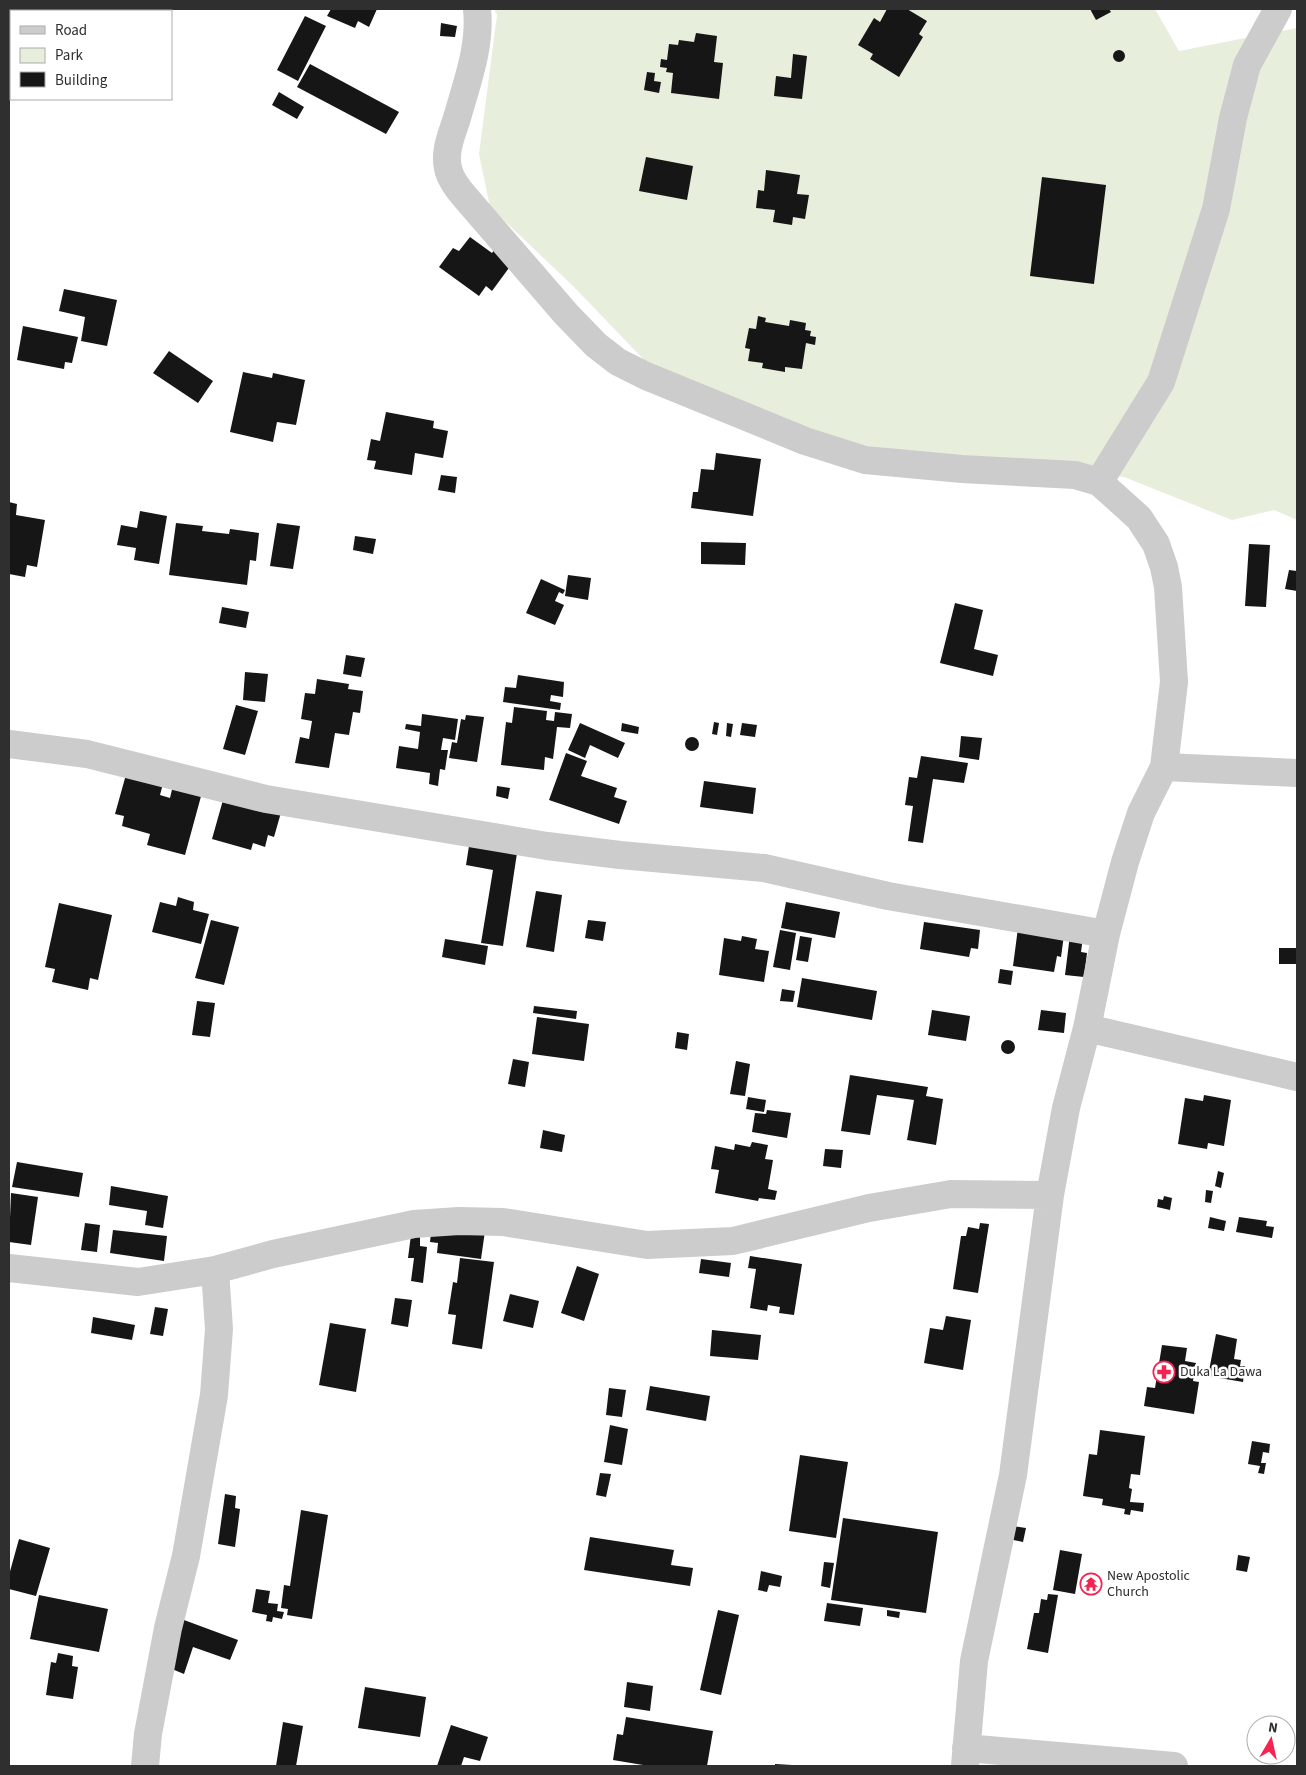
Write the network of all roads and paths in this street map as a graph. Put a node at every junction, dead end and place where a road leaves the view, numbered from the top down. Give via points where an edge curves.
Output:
1 (477, 9) edge
2 (1278, 9) edge
3 (1099, 482) junction
4 (9, 744) edge
5 (1164, 767) junction
6 (1297, 773) edge
7 (1106, 934) junction
8 (1087, 1028) junction
9 (1297, 1077) edge
10 (1050, 1195) junction
11 (9, 1268) edge
12 (215, 1270) junction
13 (966, 1757) edge
14 (146, 1766) edge
15 (1174, 1766) edge

1 - 3 street via 479,30 473,63 447,156 452,178 596,346 618,362 731,412 857,458 962,469 1075,474
2 - 3 street via 1248,66 1233,118 1216,210 1161,382
3 - 5 street via 1139,518 1156,544 1164,567 1170,607 1174,682
4 - 7 street via 87,754 266,799 547,846 764,868 888,896
5 - 6 street
5 - 7 street via 1134,832
7 - 8 street
8 - 9 street
8 - 10 street via 1066,1108
10 - 12 street via 951,1194 869,1208 733,1241 647,1245 503,1222 414,1224 273,1254
10 - 13 street via 1013,1475 974,1661
11 - 12 street via 138,1282
12 - 14 street via 219,1329 214,1395 186,1556 168,1628 148,1734
13 - 15 street

